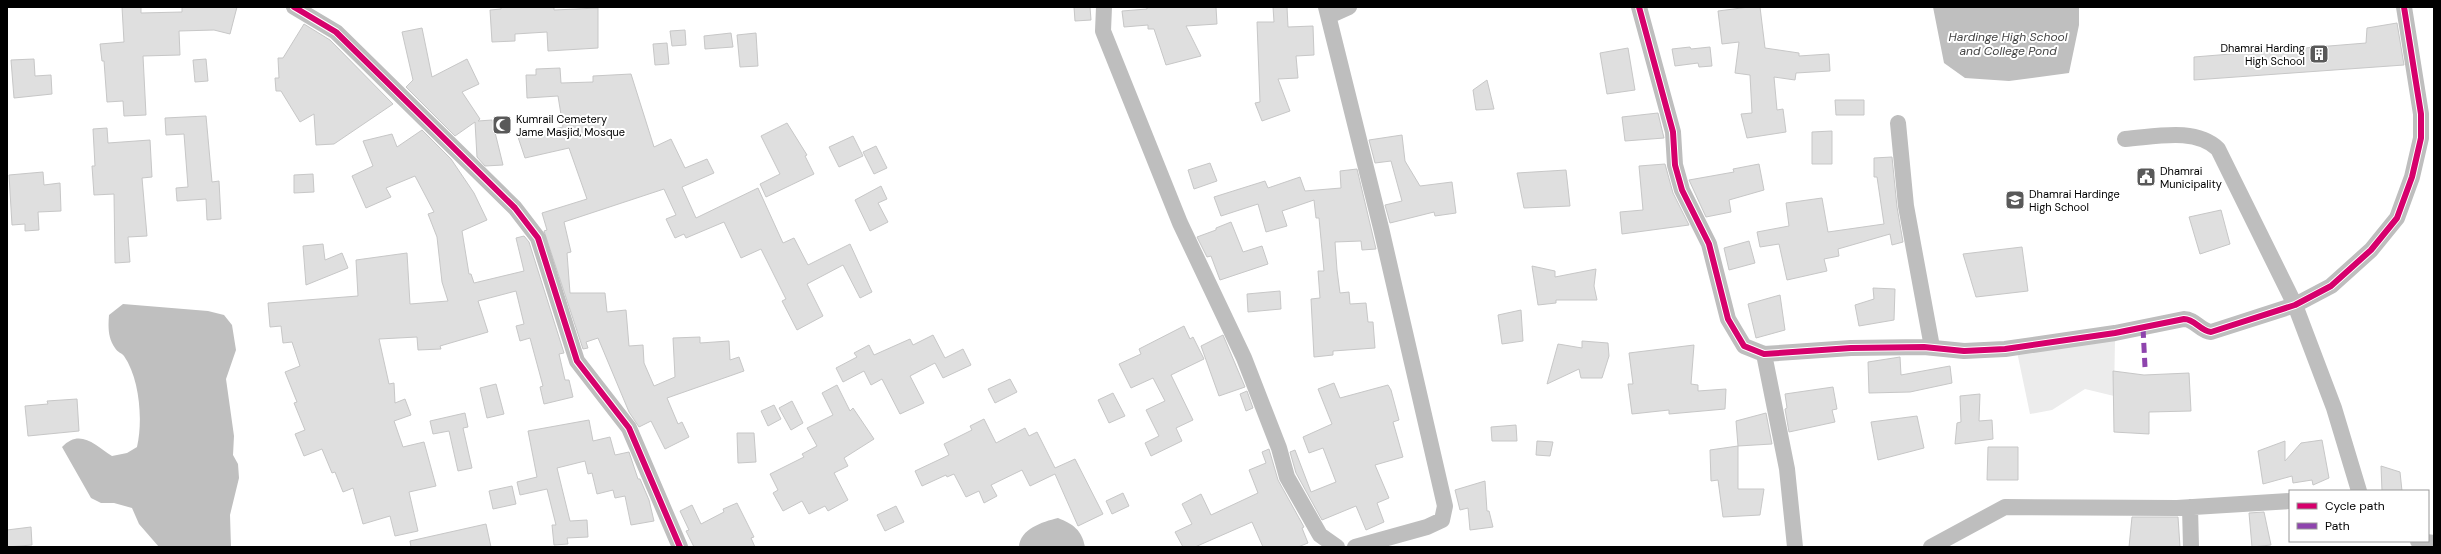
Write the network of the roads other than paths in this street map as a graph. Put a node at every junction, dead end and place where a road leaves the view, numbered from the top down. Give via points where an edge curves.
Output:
1 (294, 7) edge
2 (1104, 7) edge
3 (1349, 7) edge
4 (1638, 7) edge
5 (2404, 7) edge
6 (1327, 12) edge
7 (1898, 122) dead end
8 (2125, 139) dead end
9 (2295, 305) junction
10 (1932, 347) junction
11 (1764, 354) junction
12 (2359, 490) edge
13 (2289, 501) edge
14 (2190, 507) junction
15 (680, 547) edge
16 (1337, 547) edge
17 (1355, 547) edge
18 (1795, 547) edge
19 (1931, 547) edge
20 (2191, 547) edge

1 - 15 street via 336,32 515,208 538,238 577,361 630,428
2 - 16 street via 1103,31 1180,223 1244,358 1279,448 1287,477 1320,535
3 - 6 street
4 - 11 street via 1673,132 1678,177 1709,244 1728,319 1744,346
5 - 9 street via 2420,114 2421,138 2412,177 2397,218 2371,250 2331,286
6 - 17 street via 1379,220 1445,506 1442,520 1427,527
7 - 10 street via 1906,206
8 - 9 street via 2173,136 2202,138 2211,142 2218,149
9 - 10 street via 2211,332 2191,320 2184,319 2115,334 2005,349 1964,351
9 - 12 street via 2334,408
10 - 11 street via 1851,348
11 - 18 street via 1787,468
13 - 14 street
14 - 19 street via 2005,507
14 - 20 street

